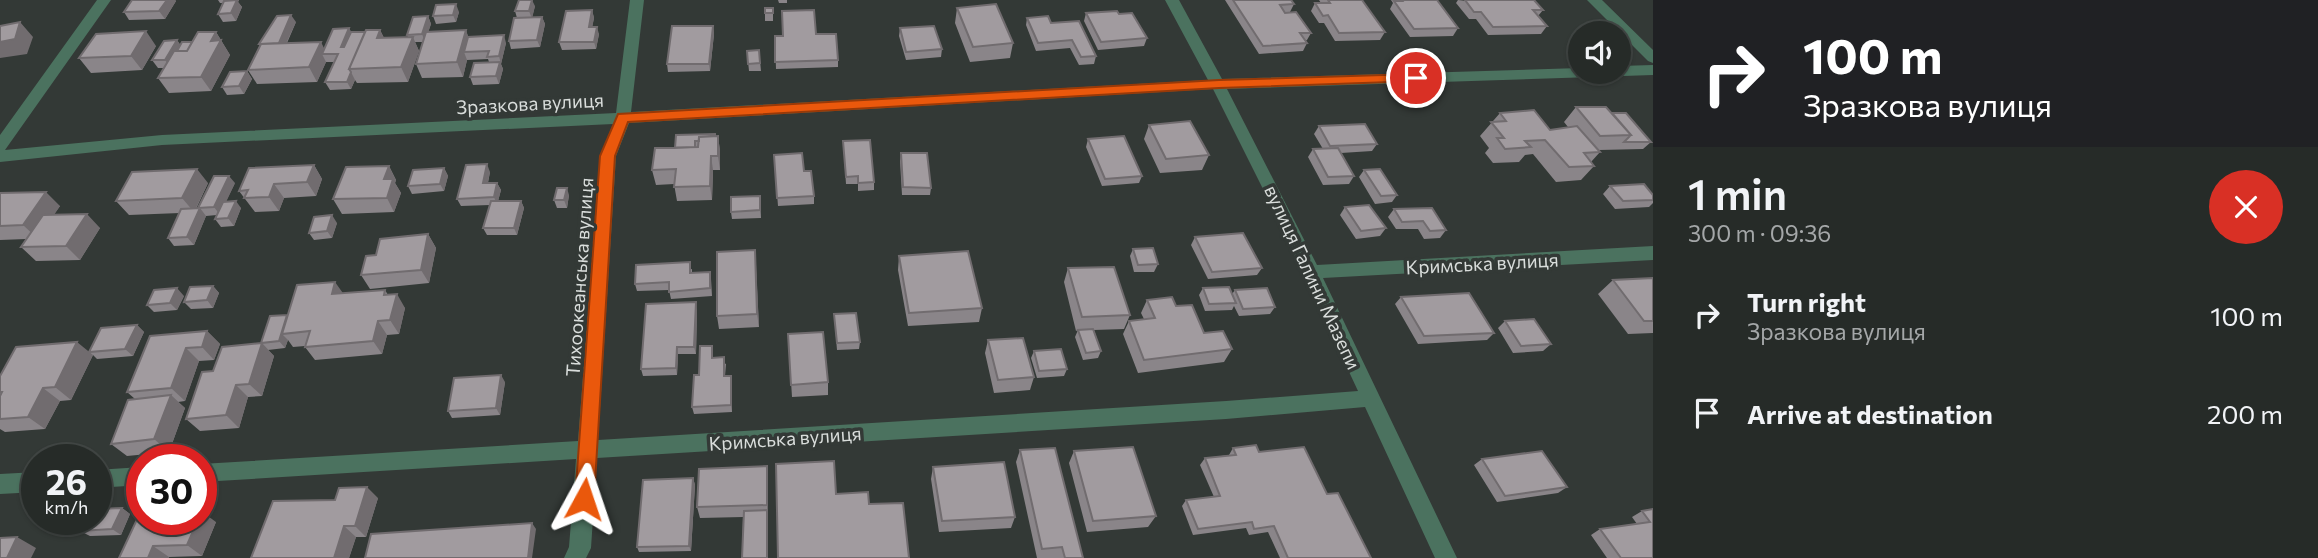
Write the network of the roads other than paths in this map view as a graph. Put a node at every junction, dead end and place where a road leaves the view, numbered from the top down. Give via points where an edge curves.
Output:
1 (104, 0) edge
2 (637, 0) edge
3 (1172, 0) edge
4 (1594, 0) edge
5 (1653, 58) edge
6 (1653, 70) edge
7 (1631, 71) edge
8 (1568, 73) edge
9 (1219, 84) junction
10 (623, 118) junction
11 (0, 146) edge
12 (0, 156) edge
13 (1653, 254) edge
14 (1312, 272) junction
15 (1369, 397) junction
16 (589, 450) junction
17 (217, 471) edge
18 (21, 483) edge
19 (0, 484) edge
20 (575, 558) edge
21 (1446, 558) edge

1 - 11 street
2 - 10 street, Тихоокеанська вулиця
3 - 9 street, вулиця Галини Мазепи
4 - 5 street
6 - 7 street
8 - 9 street, Зразкова вулиця
9 - 10 street, Зразкова вулиця
9 - 14 street, вулиця Галини Мазепи
10 - 12 street, Зразкова вулиця via 162,140
10 - 16 street, Тихоокеанська вулиця via 608,156
13 - 14 street, Кримська вулиця
14 - 15 street, вулиця Галини Мазепи
15 - 16 street, Кримська вулиця
15 - 21 street, вулиця Галини Мазепи
16 - 17 street, Кримська вулиця
16 - 20 street, Тихоокеанська вулиця via 580,548
18 - 19 street

